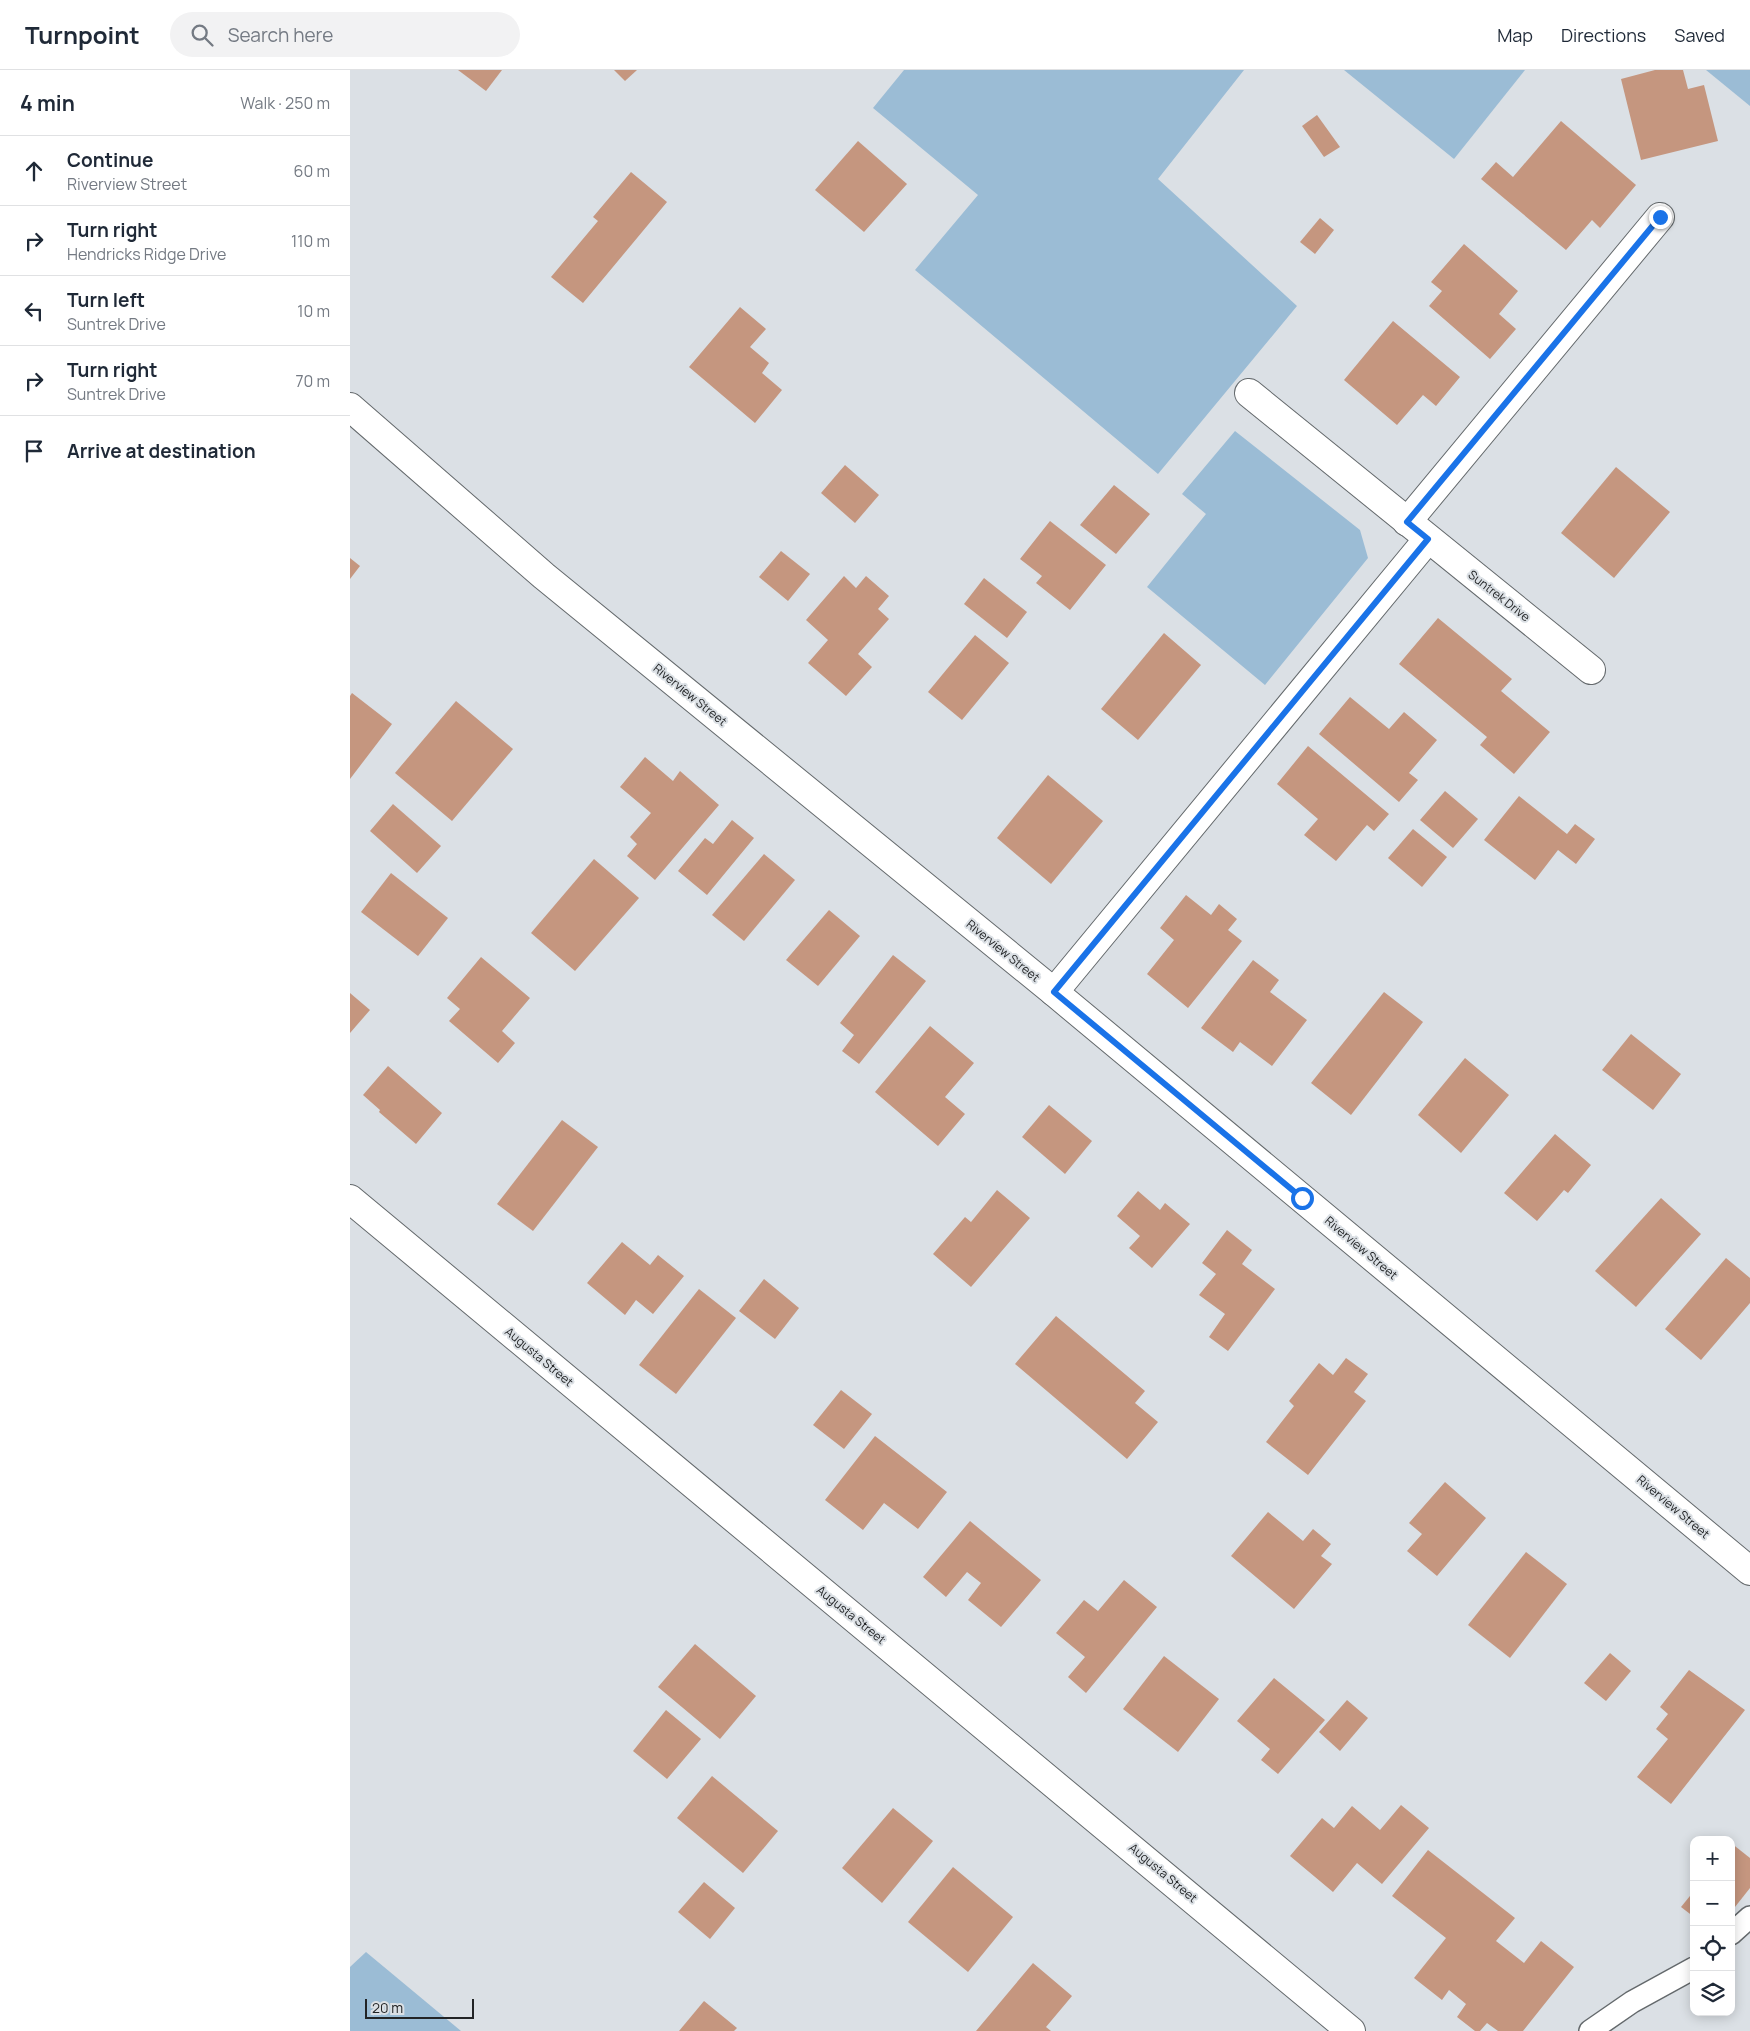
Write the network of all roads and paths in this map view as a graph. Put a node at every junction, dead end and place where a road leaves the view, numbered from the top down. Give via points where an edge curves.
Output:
1 (1660, 217) dead end
2 (1249, 393) dead end
3 (350, 407) edge
4 (1417, 530) junction
5 (1591, 670) dead end
6 (1054, 992) junction
7 (350, 1199) edge
8 (1750, 1571) edge
9 (1750, 1917) edge
10 (1735, 1930) edge
11 (1690, 1970) edge
12 (1351, 2031) edge
13 (1590, 2031) edge

1 - 4 street
2 - 4 street, Suntrek Drive
3 - 6 street, Riverview Street via 544,576
4 - 5 street, Suntrek Drive
4 - 6 street
6 - 8 street, Riverview Street
7 - 12 street, Augusta Street
9 - 10 lane
11 - 13 lane via 1632,2002

